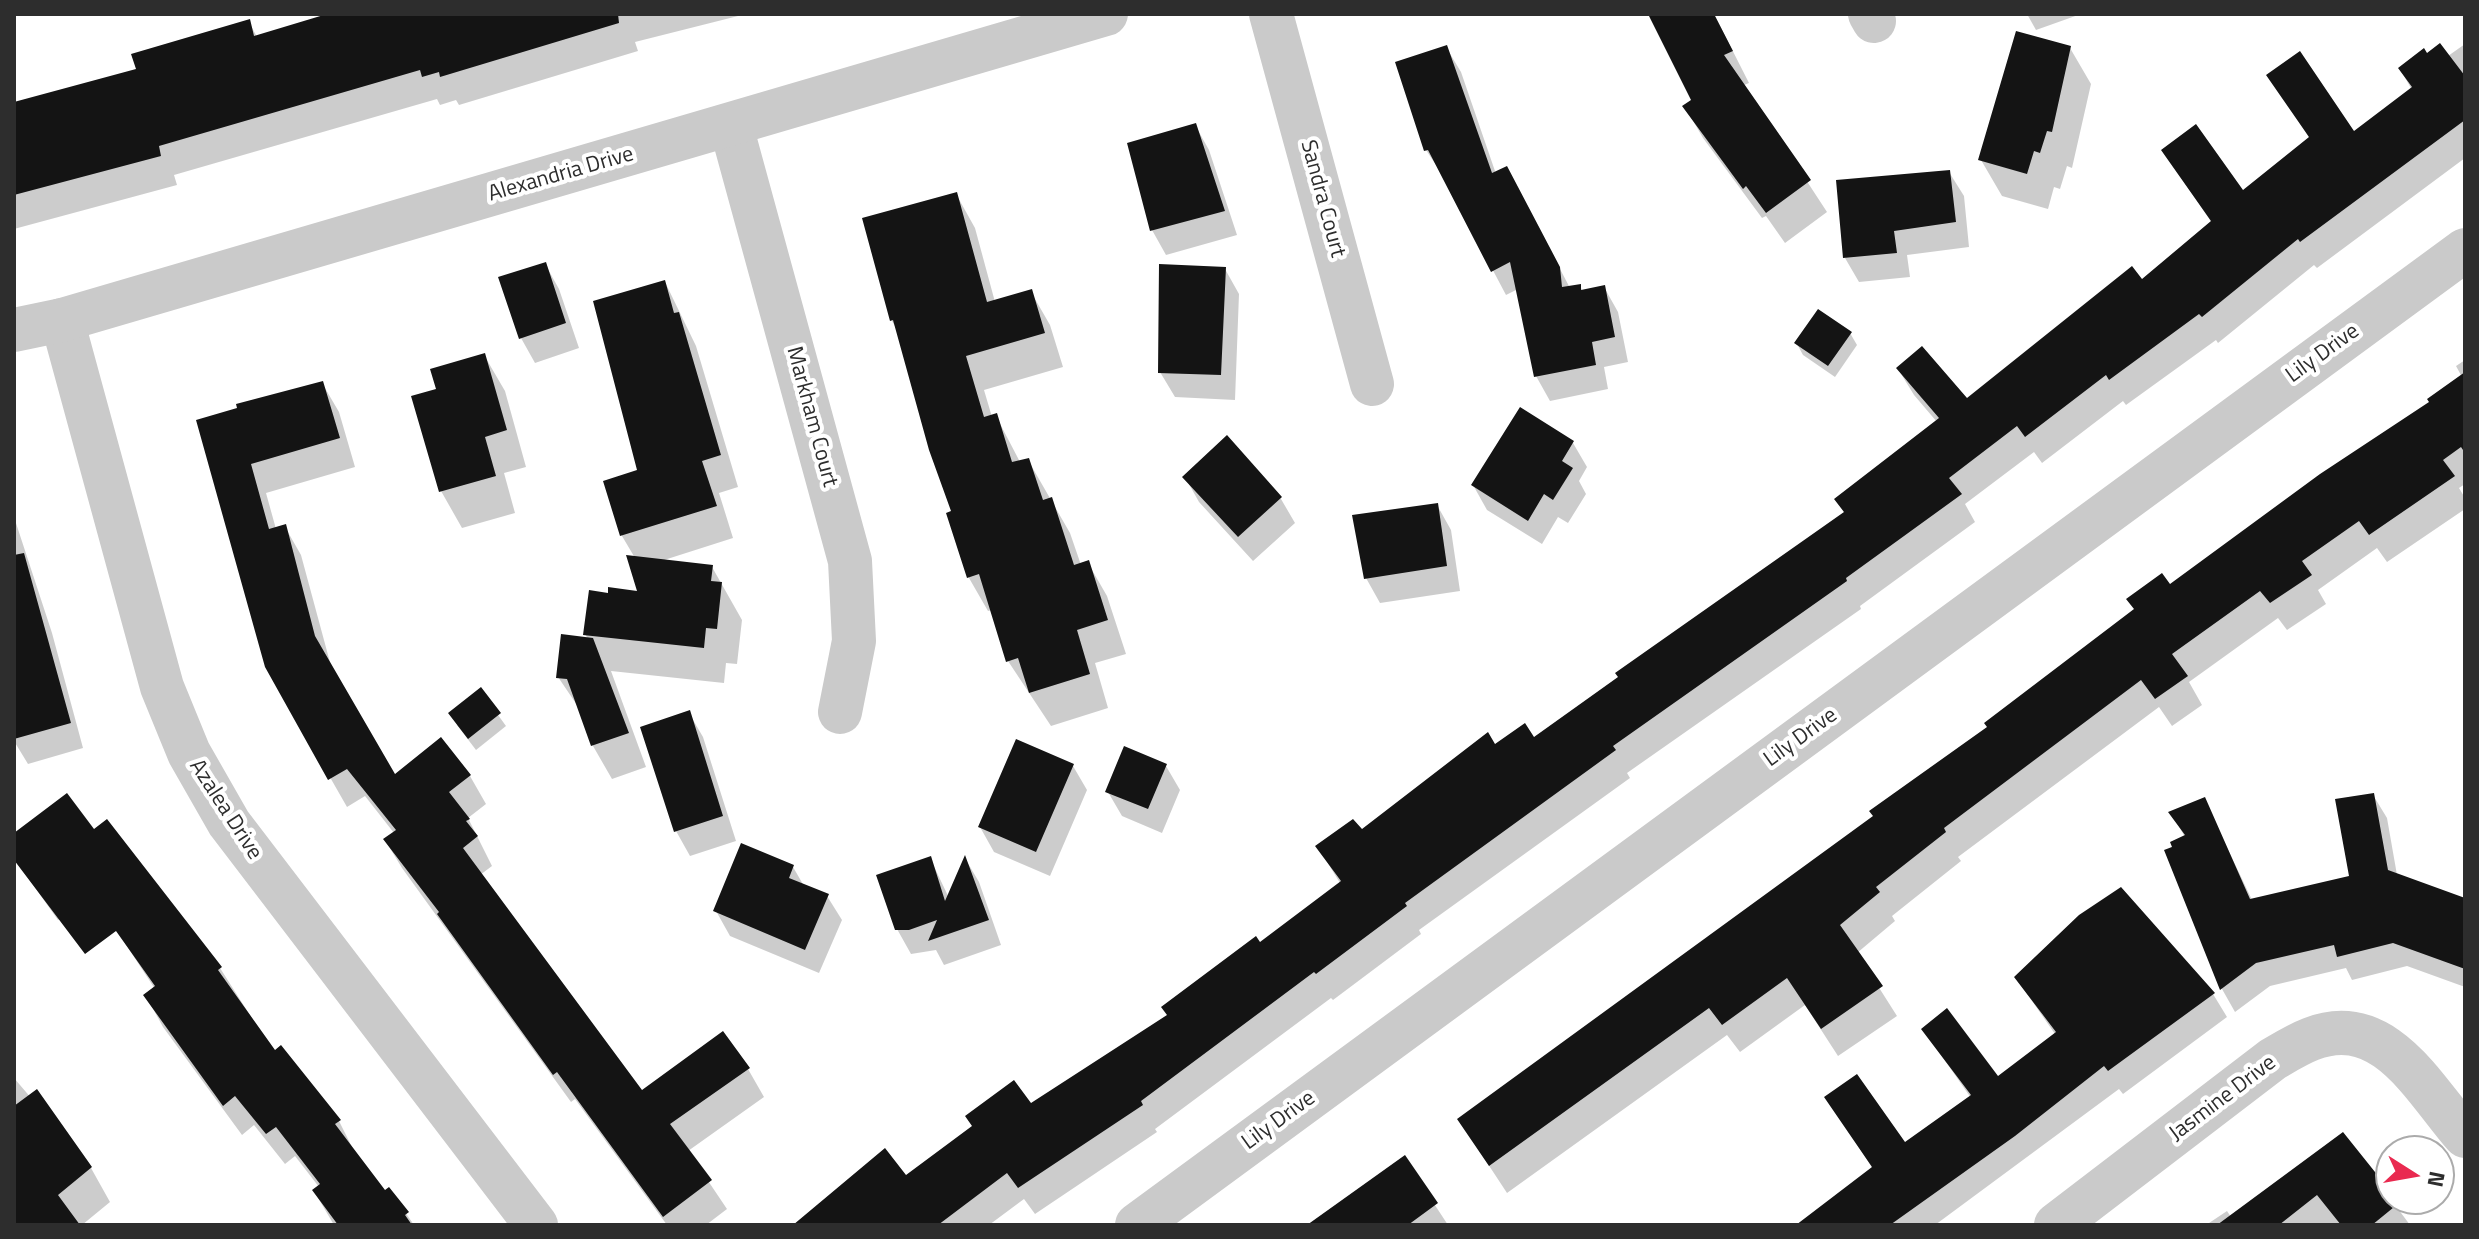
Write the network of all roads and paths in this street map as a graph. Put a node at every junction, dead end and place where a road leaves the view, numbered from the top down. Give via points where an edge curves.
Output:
1 (1106, 14) edge
2 (1271, 14) edge
3 (731, 126) junction
4 (2465, 250) edge
5 (62, 320) junction
6 (14, 330) edge
7 (1372, 384) dead end
8 (840, 712) dead end
9 (2465, 1136) edge
10 (536, 1225) edge
11 (1137, 1225) edge
12 (2056, 1225) edge

1 - 3 street, Alexandria Drive
2 - 7 street, Sandra Court
3 - 5 street, Alexandria Drive
3 - 8 street, Markham Court via 850,561 854,641
4 - 11 street, Lily Drive
5 - 6 street, Alexandria Drive
5 - 10 street, Azalea Drive via 162,687 189,753 229,823
9 - 12 street, Jasmine Drive via 2398,1055 2375,1040 2345,1033 2313,1038 2273,1059

